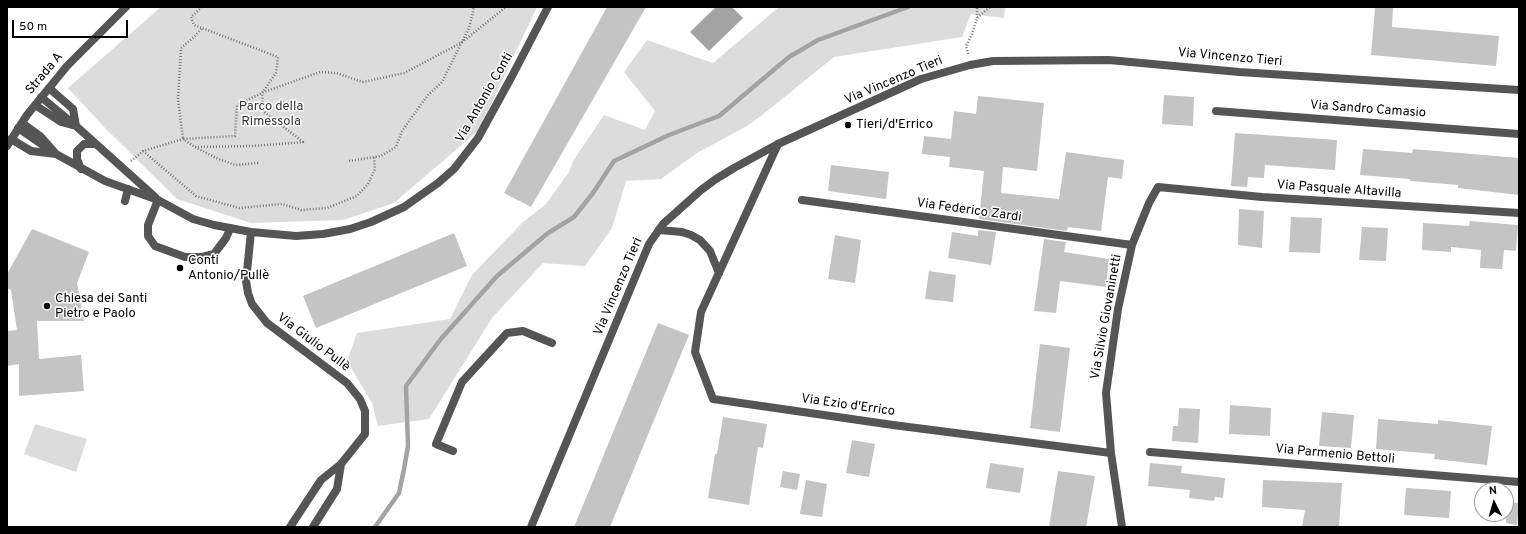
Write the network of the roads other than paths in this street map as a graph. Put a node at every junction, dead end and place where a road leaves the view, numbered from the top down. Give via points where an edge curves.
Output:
1 (126, 7) edge
2 (548, 7) edge
3 (48, 88) junction
4 (1519, 90) edge
5 (41, 97) junction
6 (35, 105) junction
7 (1216, 111) dead end
8 (20, 126) junction
9 (76, 126) junction
10 (1519, 134) edge
11 (9, 143) edge
12 (95, 144) junction
13 (778, 144) junction
14 (56, 154) junction
15 (81, 169) junction
16 (1158, 187) joint
17 (128, 189) junction
18 (158, 200) junction
19 (802, 200) dead end
20 (125, 201) dead end
21 (1519, 213) edge
22 (230, 229) junction
23 (659, 230) junction
24 (251, 232) junction
25 (1132, 245) junction
26 (719, 272) junction
27 (552, 343) dead end
28 (453, 451) dead end
29 (1150, 452) dead end
30 (1111, 453) junction
31 (341, 464) junction
32 (1519, 482) edge
33 (290, 527) edge
34 (313, 527) edge
35 (531, 527) edge
36 (1122, 527) edge

1 - 3 street, Strada A
2 - 24 street, Via Antonio Conti via 478,138 454,169 438,184 387,216 350,229 296,236
3 - 5 street, Strada A
3 - 9 street via 73,109
4 - 13 street, Via Vincenzo Tieri via 1239,72 1109,60 993,61 920,80
5 - 6 street, Strada A
5 - 9 street
6 - 8 street, Strada A
6 - 9 street via 61,122
7 - 10 street, Via Sandro Camasio
8 - 11 street, Strada A
8 - 14 street
9 - 12 street
11 - 14 street via 31,151
12 - 15 street via 84,144 77,151
12 - 18 street
13 - 23 street, Via Vincenzo Tieri via 716,179 668,219
13 - 26 street, Via Ezio d'Errico
14 - 15 street
15 - 17 street
16 - 21 street, Via Pasquale Altavilla via 1262,197
16 - 25 street, Via Silvio Giovaninetti
17 - 18 street
17 - 20 street
18 - 22 street, Via Antonio Conti via 193,219
18 - 22 street via 148,225 148,236 155,246 185,257 202,257 214,254
19 - 25 street, Via Federico Zardi
22 - 24 street, Via Antonio Conti
23 - 26 street via 682,232 700,240 710,251
23 - 35 street, Via Vincenzo Tieri via 649,244
24 - 31 street, Via Giulio Pullè via 246,281 252,304 266,324 347,383 360,399 365,411 365,434
25 - 30 street, Via Silvio Giovaninetti via 1118,309 1106,393
26 - 30 street, Via Ezio d'Errico via 701,312 695,352 713,399
27 - 28 street via 523,331 507,333 462,382 436,444
29 - 32 street, Via Parmenio Bettoli
30 - 36 street, Via Silvio Giovaninetti
31 - 33 street, Via Giulio Pullè via 321,480
31 - 34 street, Via Giulio Pullè via 337,489

